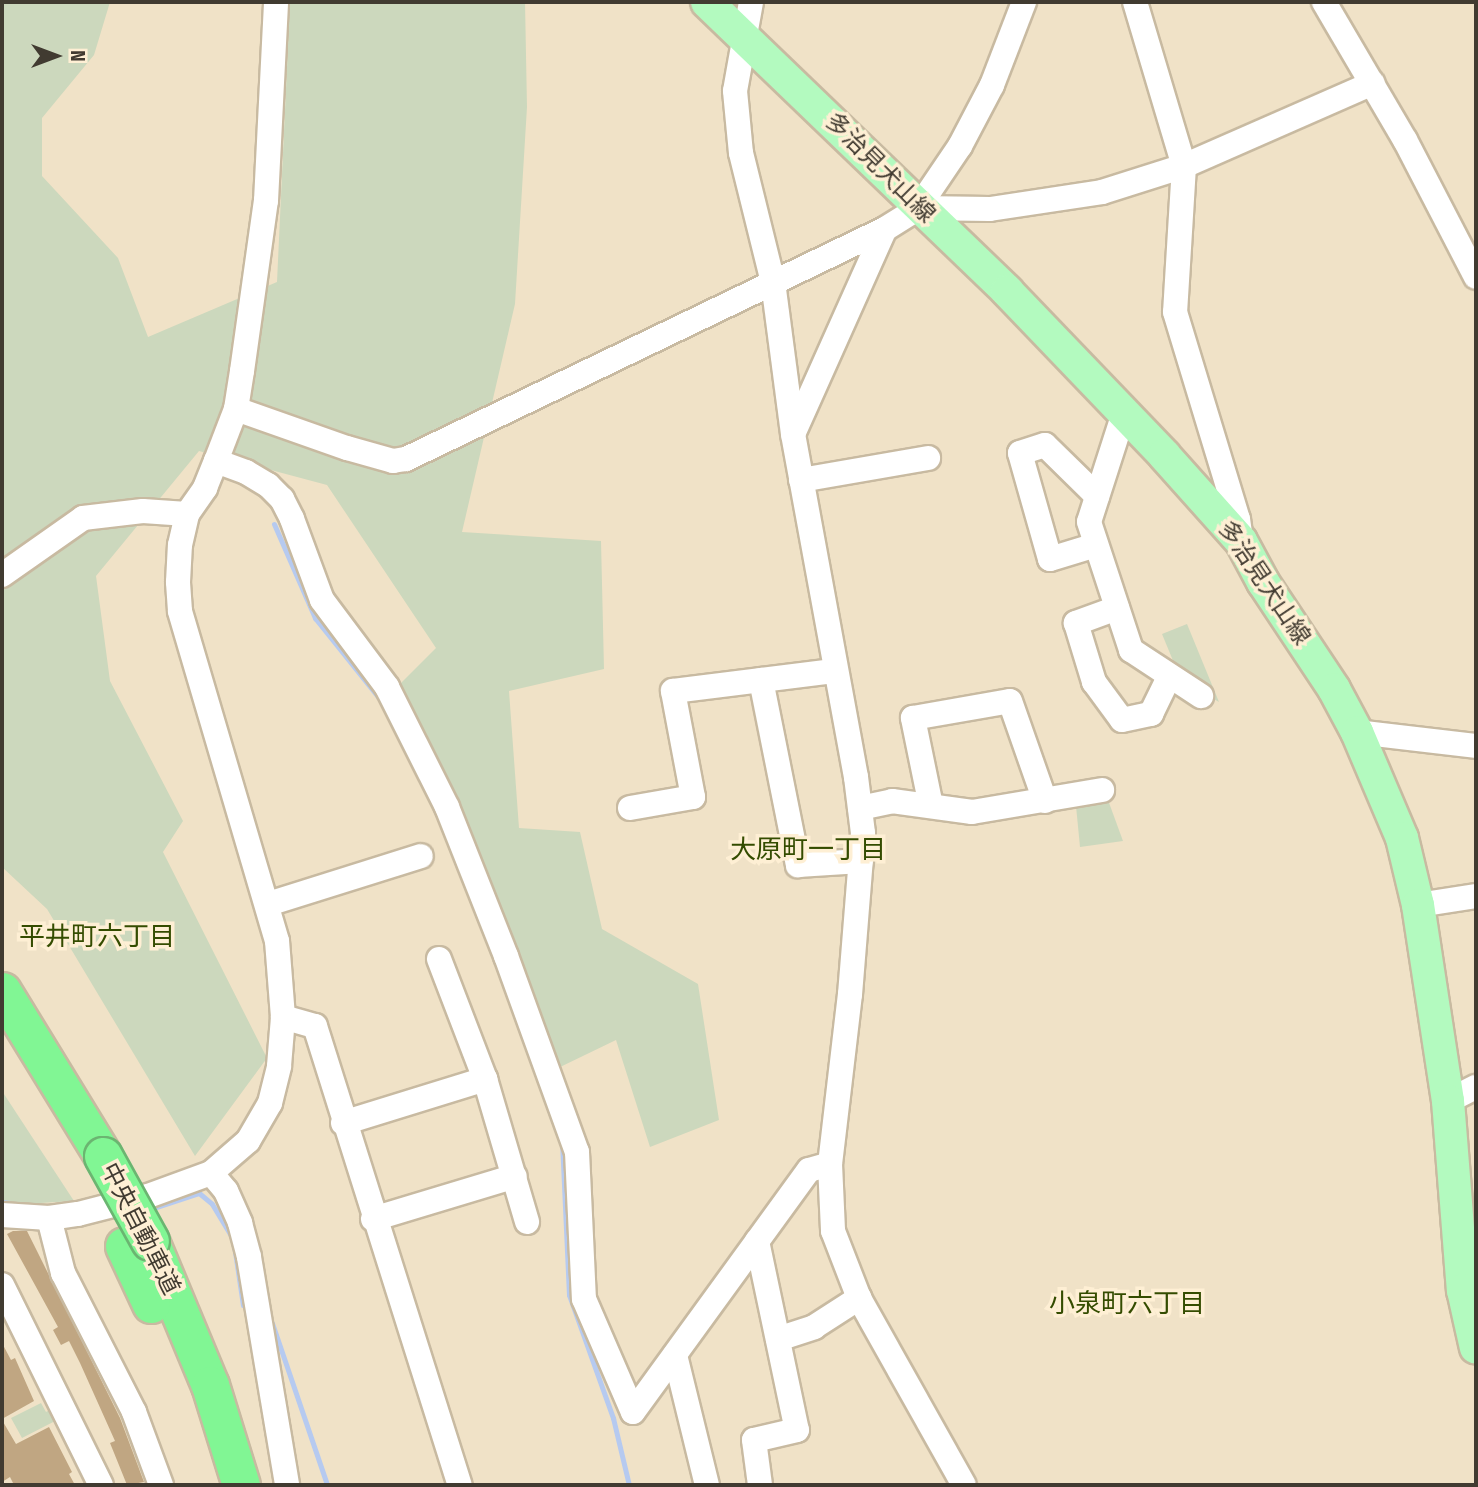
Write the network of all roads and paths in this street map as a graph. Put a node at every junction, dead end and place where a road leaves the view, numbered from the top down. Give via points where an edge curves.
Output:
1 (276, 2) edge
2 (707, 2) edge
3 (751, 2) edge
4 (1024, 2) edge
5 (1135, 2) edge
6 (1324, 2) edge
7 (744, 40) junction
8 (1373, 83) junction
9 (1184, 166) junction
10 (918, 208) junction
11 (885, 229) junction
12 (1468, 245) edge
13 (1476, 277) edge
14 (773, 282) junction
15 (236, 409) junction
16 (1124, 413) junction
17 (793, 434) junction
18 (928, 458) dead end
19 (216, 461) junction
20 (801, 480) junction
21 (1097, 496) junction
22 (187, 514) junction
23 (1241, 541) junction
24 (1096, 545) junction
25 (2, 575) edge
26 (1117, 608) junction
27 (834, 671) junction
28 (1169, 677) junction
29 (761, 680) junction
30 (1202, 696) dead end
31 (1357, 732) junction
32 (1476, 746) edge
33 (1102, 790) dead end
34 (1045, 801) junction
35 (931, 806) junction
36 (630, 808) dead end
37 (860, 808) junction
38 (421, 856) dead end
39 (861, 861) junction
40 (1476, 896) edge
41 (268, 904) junction
42 (1419, 905) junction
43 (439, 959) dead end
44 (2, 991) edge
45 (283, 1017) junction
46 (2, 1032) edge
47 (485, 1079) junction
48 (1476, 1087) edge
49 (1448, 1101) junction
50 (343, 1123) junction
51 (91, 1158) junction
52 (830, 1164) junction
53 (211, 1173) junction
54 (515, 1176) junction
55 (2, 1215) edge
56 (49, 1218) junction
57 (373, 1219) junction
58 (527, 1222) dead end
59 (757, 1241) junction
60 (137, 1244) junction
61 (2, 1285) edge
62 (859, 1298) junction
63 (778, 1339) junction
64 (1476, 1348) edge
65 (675, 1355) junction
66 (102, 1485) edge
67 (161, 1485) edge
68 (217, 1485) edge
69 (241, 1485) edge
70 (287, 1485) edge
71 (460, 1485) edge
72 (706, 1485) edge
73 (761, 1485) edge
74 (964, 1485) edge

1 - 15 street via 266,201
2 - 7 main road, 多治見犬山線
3 - 7 street
4 - 10 street via 992,85 960,146
5 - 9 street
6 - 8 street
7 - 10 main road, 多治見犬山線 via 836,123
7 - 14 street via 735,91 741,153
8 - 9 street
8 - 12 street
9 - 10 street via 1060,200 990,209
9 - 23 street via 1175,312
10 - 11 street
10 - 16 main road, 多治見犬山線 via 1007,290
11 - 14 street
11 - 17 street
12 - 13 street
14 - 15 street via 407,459 393,461 347,448
14 - 17 street
15 - 19 street
16 - 21 street
16 - 23 main road, 多治見犬山線
17 - 20 street
18 - 20 street
19 - 22 street
19 - 65 street via 268,485 282,499 322,600 387,687 447,807 577,1152 584,1299 633,1412
20 - 27 street
21 - 24 street via 1089,522
21 - 24 street via 1045,446 1020,453 1050,559
22 - 25 street via 143,511 83,518
22 - 41 street via 180,545 180,611
23 - 31 main road, 多治見犬山線
24 - 26 street
26 - 28 street via 1131,650
26 - 28 street via 1076,623 1094,682 1122,720 1151,714
27 - 29 street
27 - 37 street
28 - 30 street
29 - 36 street via 673,691 693,797
29 - 39 street via 798,865
31 - 32 street
31 - 42 main road, 多治見犬山線 via 1402,838
33 - 34 street
34 - 35 street via 972,812
34 - 35 street via 1010,701 913,718
35 - 37 street via 892,801
37 - 39 street
38 - 41 street
39 - 52 street
40 - 42 street
41 - 45 street via 277,941
42 - 49 main road, 多治見犬山線
43 - 47 street
44 - 51 highway, 中央自動車道 via 48,1063
45 - 50 street via 315,1026
45 - 53 street via 270,1103 248,1141
46 - 51 highway, 中央自動車道
47 - 50 street
47 - 54 street
48 - 49 street
49 - 64 main road, 多治見犬山線 via 1463,1290
50 - 57 street
51 - 60 highway, 中央自動車道, bridge
52 - 59 street via 809,1170
52 - 62 street via 833,1231
53 - 56 street via 148,1196
53 - 70 street via 226,1191 249,1257
54 - 57 street
54 - 58 street
55 - 56 street
56 - 67 street via 64,1273 134,1412
57 - 71 street
59 - 63 street
59 - 65 street
60 - 68 highway, 中央自動車道
60 - 69 highway, 中央自動車道 via 210,1385
61 - 66 street
62 - 63 street via 814,1327
62 - 74 street
63 - 73 street via 797,1430 754,1440
65 - 72 street

